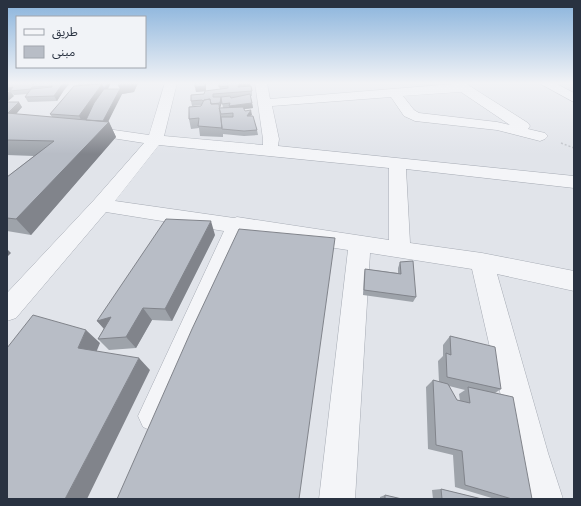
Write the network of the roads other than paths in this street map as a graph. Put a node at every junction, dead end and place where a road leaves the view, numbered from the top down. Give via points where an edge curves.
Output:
1 (165, 107) edge
2 (266, 107) edge
3 (404, 107) edge
4 (491, 107) edge
5 (72, 128) edge
6 (155, 140) junction
7 (270, 150) junction
8 (397, 164) junction
9 (574, 182) edge
10 (101, 204) junction
11 (237, 224) junction
12 (360, 243) junction
13 (400, 249) junction
14 (482, 262) junction
15 (574, 281) edge
16 (7, 310) edge
17 (146, 436) edge
18 (337, 499) edge
19 (545, 499) edge

1 - 6 street
2 - 7 street via 271,139
3 - 4 street via 415,117 497,126 540,136
5 - 6 street
6 - 7 street
6 - 10 street
7 - 8 street
8 - 9 street
8 - 13 street
10 - 11 street
10 - 16 street
11 - 12 street
11 - 17 street
12 - 13 street
12 - 18 street
13 - 14 street
14 - 15 street
14 - 19 street

